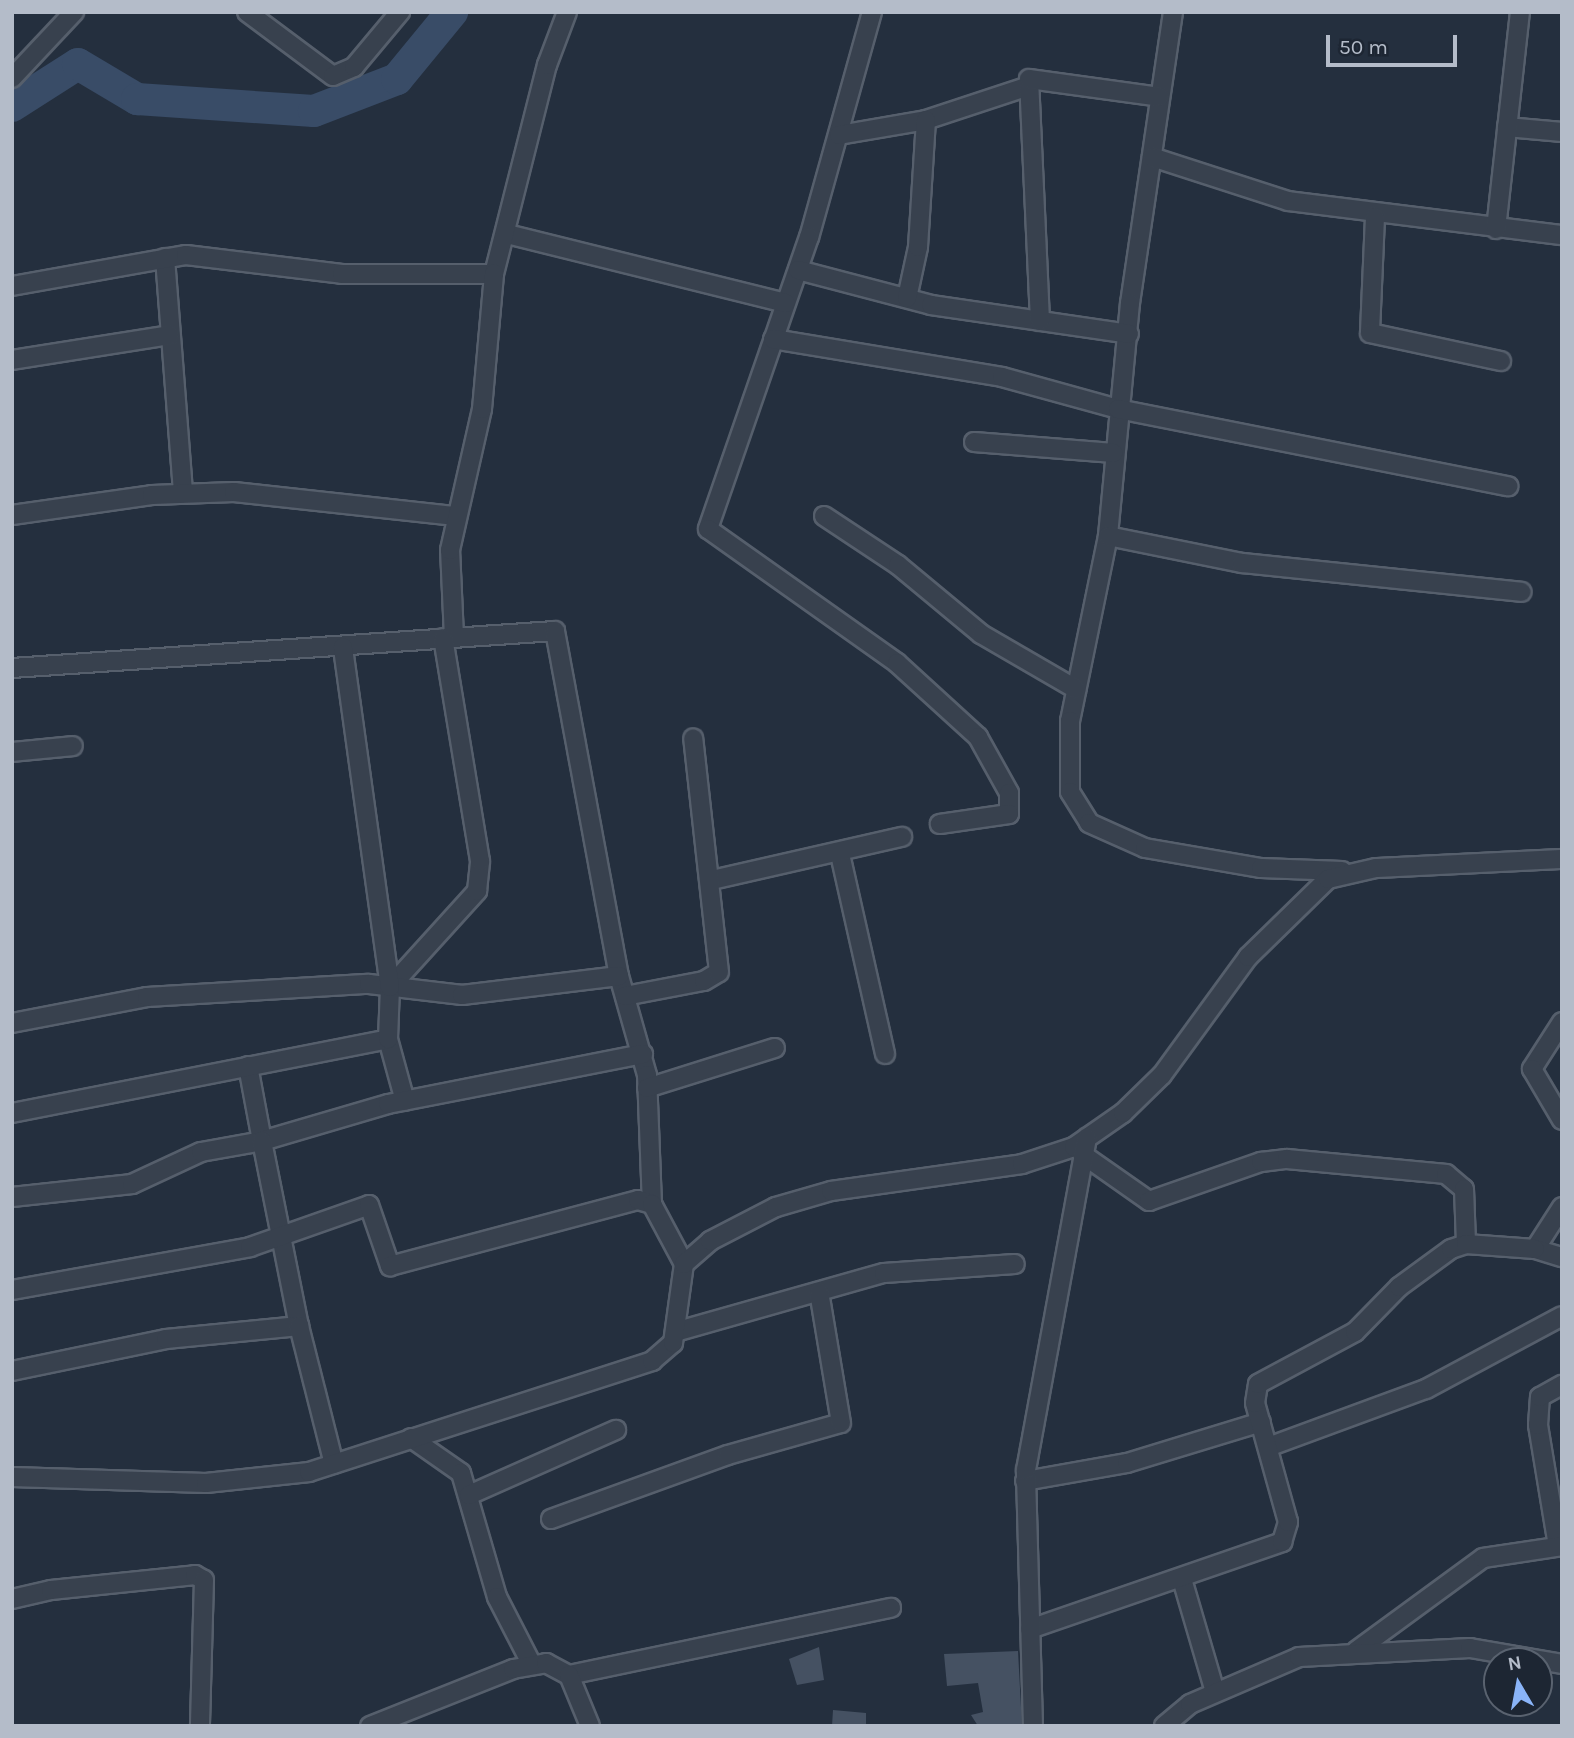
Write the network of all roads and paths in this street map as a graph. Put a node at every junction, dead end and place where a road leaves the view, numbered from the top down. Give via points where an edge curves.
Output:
1 (74, 12) edge
2 (247, 12) edge
3 (400, 12) edge
4 (567, 12) edge
5 (872, 12) edge
6 (1173, 12) edge
7 (1520, 12) edge
8 (12, 78) edge
9 (1026, 88) junction
10 (1160, 97) junction
11 (926, 120) junction
12 (1507, 127) junction
13 (1562, 132) edge
14 (839, 135) junction
15 (1152, 158) junction
16 (1374, 217) junction
17 (1496, 229) junction
18 (507, 234) junction
19 (1562, 235) edge
20 (165, 258) junction
21 (798, 270) junction
22 (494, 274) junction
23 (12, 286) edge
24 (907, 298) junction
25 (786, 303) junction
26 (1040, 321) junction
27 (1129, 334) junction
28 (170, 335) junction
29 (773, 339) junction
30 (12, 360) edge
31 (1501, 360) dead end
32 (1118, 409) junction
33 (974, 442) dead end
34 (1114, 453) junction
35 (1508, 486) dead end
36 (183, 493) junction
37 (12, 515) edge
38 (456, 516) junction
39 (824, 516) dead end
40 (1108, 536) junction
41 (1521, 592) dead end
42 (448, 637) junction
43 (343, 648) junction
44 (12, 668) edge
45 (1076, 688) junction
46 (693, 738) dead end
47 (73, 746) dead end
48 (12, 752) edge
49 (940, 824) dead end
50 (902, 837) dead end
51 (839, 854) junction
52 (1562, 859) edge
53 (1350, 871) junction
54 (712, 880) junction
55 (619, 976) junction
56 (390, 987) junction
57 (625, 996) junction
58 (12, 1023) edge
59 (1562, 1023) edge
60 (388, 1039) junction
61 (775, 1048) dead end
62 (643, 1054) junction
63 (885, 1054) dead end
64 (248, 1066) junction
65 (647, 1088) junction
66 (405, 1101) junction
67 (12, 1113) edge
68 (1562, 1120) edge
69 (262, 1141) junction
70 (1081, 1146) junction
71 (12, 1198) edge
72 (652, 1204) junction
73 (1562, 1207) edge
74 (280, 1234) junction
75 (1466, 1244) junction
76 (1535, 1249) junction
77 (1562, 1257) edge
78 (684, 1264) junction
79 (1016, 1264) dead end
80 (12, 1290) edge
81 (819, 1292) junction
82 (1562, 1315) edge
83 (299, 1326) junction
84 (675, 1332) junction
85 (12, 1371) edge
86 (1562, 1385) edge
87 (1261, 1422) junction
88 (616, 1430) dead end
89 (411, 1438) junction
90 (1269, 1447) junction
91 (334, 1464) junction
92 (12, 1477) edge
93 (1025, 1481) junction
94 (469, 1495) junction
95 (551, 1519) dead end
96 (1560, 1546) edge
97 (1182, 1579) junction
98 (12, 1599) edge
99 (891, 1608) dead end
100 (1030, 1629) junction
101 (1356, 1651) junction
102 (531, 1663) junction
103 (1562, 1664) edge
104 (569, 1675) junction
105 (1214, 1692) junction
106 (200, 1726) edge
107 (370, 1726) edge
108 (590, 1726) edge
109 (1033, 1726) edge
110 (1164, 1726) edge

1 - 8 street
2 - 3 street via 333,76 354,66
4 - 18 street via 547,65
5 - 14 street
6 - 10 street
7 - 12 street
9 - 10 street via 1038,76
9 - 11 street
9 - 26 street
10 - 15 street
11 - 14 street
11 - 24 street via 918,247
12 - 13 street
12 - 17 street
14 - 21 street
15 - 16 street via 1252,193
15 - 27 street
16 - 17 street
16 - 31 street via 1370,333
17 - 19 street
18 - 22 street
18 - 25 street
20 - 22 street via 202,256 421,278
20 - 23 street
20 - 28 street
21 - 24 street
21 - 25 street
22 - 38 street via 482,409
24 - 26 street
25 - 29 street
26 - 27 street
27 - 32 street
28 - 30 street
28 - 36 street
29 - 32 street via 1015,379
29 - 49 street via 708,530 897,663 978,737 1009,793 1009,814
32 - 34 street
32 - 35 street
33 - 34 street
34 - 40 street
36 - 37 street
36 - 38 street via 310,497
38 - 42 street
39 - 45 street via 898,565 981,634
40 - 41 street via 1242,562
40 - 45 street
42 - 43 street
42 - 55 street via 543,629 559,638
42 - 56 street via 480,860 477,891
43 - 44 street
43 - 56 street
45 - 53 street via 1070,792 1089,823 1187,857
46 - 54 street
47 - 48 street
50 - 51 street
51 - 54 street
51 - 63 street
52 - 53 street
53 - 70 street via 1313,891 1248,957 1162,1075
54 - 57 street via 719,972 704,981
55 - 56 street via 461,995
55 - 57 street
56 - 58 street via 147,997
56 - 60 street
57 - 62 street
59 - 68 street via 1532,1069
60 - 64 street
60 - 66 street
61 - 65 street
62 - 65 street
62 - 66 street
64 - 67 street
64 - 69 street
65 - 72 street
66 - 69 street
69 - 71 street via 201,1152 132,1184
69 - 74 street
70 - 75 street via 1150,1201 1261,1162 1287,1159 1446,1174 1464,1189
70 - 78 street via 1022,1164 831,1191 776,1207 710,1241
70 - 93 street
72 - 74 street via 638,1200 398,1267 385,1262 369,1205
72 - 78 street
73 - 76 street
74 - 80 street via 250,1247
74 - 83 street
75 - 76 street
75 - 87 street via 1429,1262 1355,1332 1258,1384
76 - 77 street
78 - 84 street
79 - 81 street via 884,1273
81 - 84 street
81 - 95 street via 841,1423 728,1455
82 - 90 street via 1426,1389
83 - 85 street via 166,1339
83 - 91 street
84 - 89 street via 664,1355 652,1361
86 - 96 street via 1539,1397 1538,1425
87 - 90 street
87 - 93 street via 1127,1462
88 - 94 street
89 - 91 street
89 - 94 street via 454,1464
90 - 97 street via 1288,1522 1282,1542
91 - 92 street via 206,1483
93 - 100 street
94 - 102 street via 497,1597
96 - 101 street via 1483,1558
97 - 100 street
97 - 105 street
98 - 106 street via 64,1588 204,1580
99 - 104 street
100 - 109 street
101 - 103 street via 1470,1648
101 - 105 street via 1280,1662
102 - 104 street
102 - 107 street
104 - 108 street
105 - 110 street

